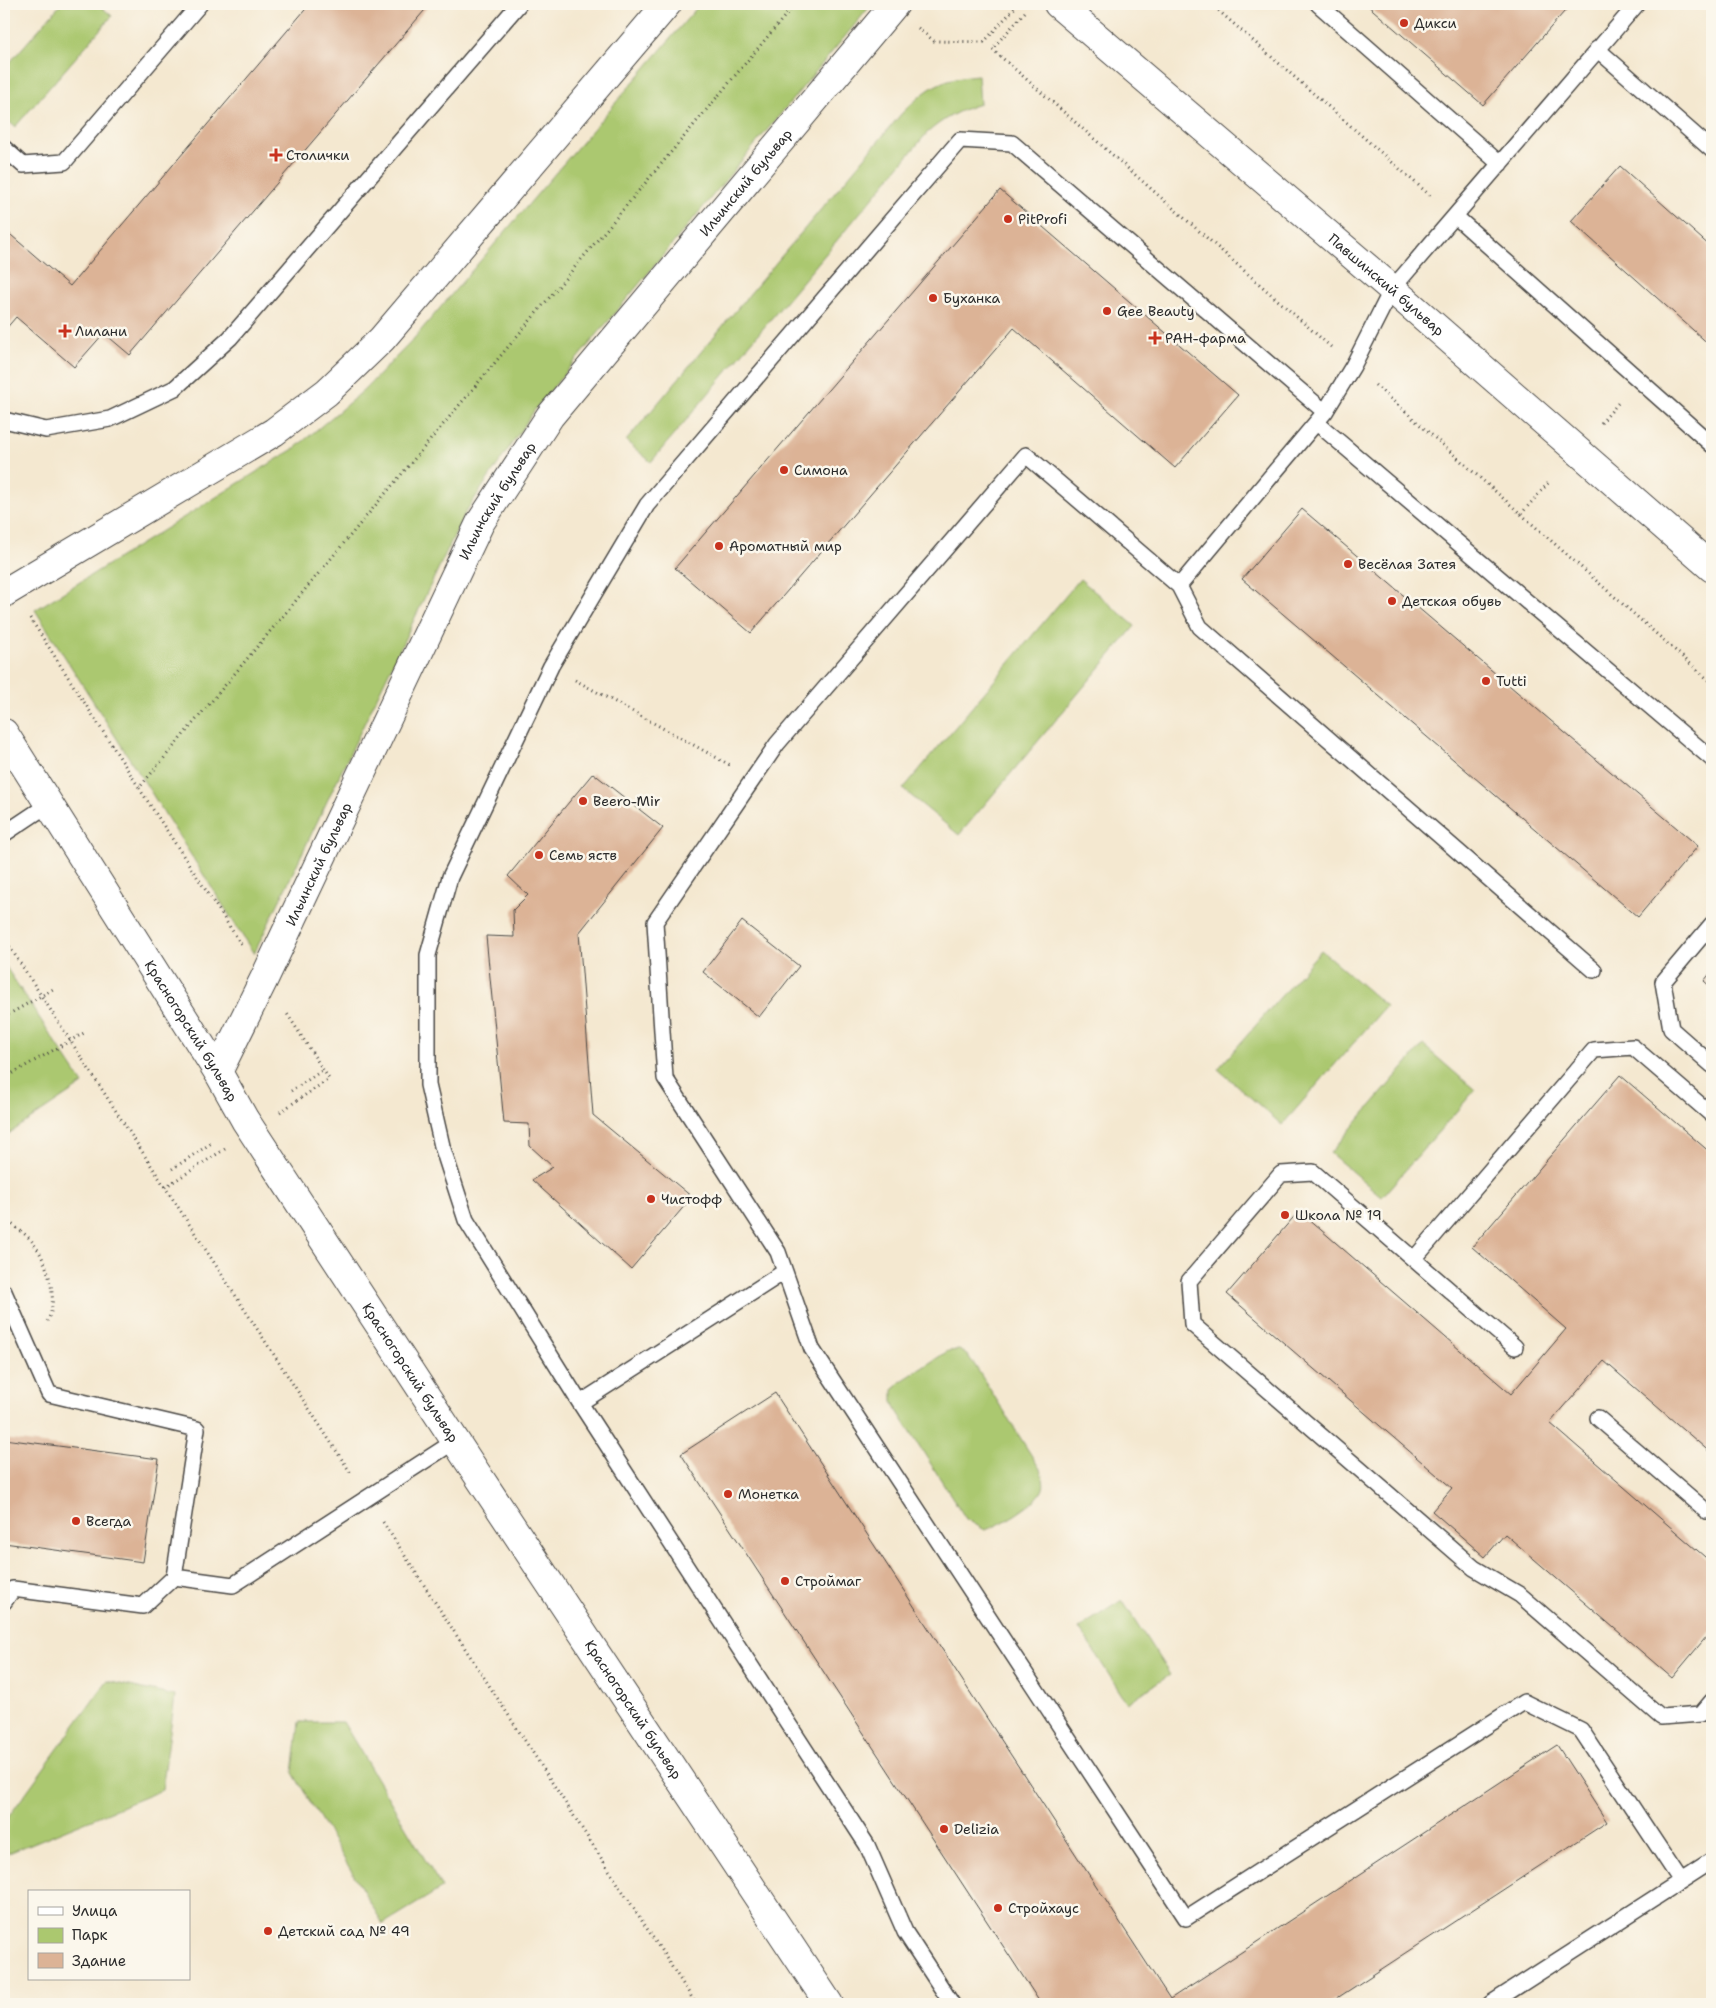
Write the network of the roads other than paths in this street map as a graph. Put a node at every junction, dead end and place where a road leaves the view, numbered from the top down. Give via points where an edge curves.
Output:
1 (200, 4) edge
2 (519, 4) edge
3 (667, 4) edge
4 (1058, 4) edge
5 (1318, 4) edge
6 (1637, 4) edge
7 (894, 5) edge
8 (1598, 49) junction
9 (4, 148) edge
10 (1712, 150) edge
11 (1500, 164) junction
12 (1455, 216) junction
13 (1392, 289) junction
14 (1321, 418) junction
15 (4, 420) edge
16 (1712, 445) edge
17 (1712, 568) edge
18 (1179, 586) junction
19 (4, 593) edge
20 (4, 733) edge
21 (1712, 759) edge
22 (49, 804) junction
23 (4, 834) edge
24 (1712, 924) edge
25 (1594, 970) dead end
26 (1712, 1065) edge
27 (218, 1072) junction
28 (1712, 1115) edge
29 (1414, 1259) junction
30 (784, 1272) junction
31 (4, 1292) edge
32 (1515, 1347) dead end
33 (580, 1404) junction
34 (1598, 1418) dead end
35 (455, 1441) junction
36 (1710, 1510) edge
37 (174, 1577) junction
38 (4, 1602) edge
39 (1712, 1701) edge
40 (1712, 1861) edge
41 (1681, 1881) junction
42 (829, 2004) edge
43 (952, 2004) edge
44 (1490, 2004) edge

1 - 9 lane via 64,162 23,165
2 - 15 lane via 230,338 175,388 110,419 46,430
3 - 19 street via 382,339 327,392 274,432
4 - 13 street, Павшинский бульвар
5 - 11 lane
6 - 8 lane
7 - 27 street, Ильинский бульвар via 550,416 480,523
8 - 10 lane
8 - 11 lane
11 - 12 lane
12 - 13 lane
12 - 16 lane
13 - 14 lane via 1353,366
13 - 17 street, Павшинский бульвар
14 - 18 lane
14 - 21 lane
14 - 33 lane via 1012,143 960,140 647,504 551,666 450,876 428,955 428,1085 442,1146 466,1220
18 - 25 lane via 1200,627
18 - 30 lane via 1026,455 777,744 654,922 665,1078 778,1252
20 - 22 street, Красногорский бульвар
22 - 23 lane
22 - 27 street, Красногорский бульвар
24 - 26 lane via 1663,982 1671,1029
27 - 35 street, Красногорский бульвар via 245,1120
28 - 29 lane via 1633,1047 1594,1050
29 - 32 lane
29 - 39 lane via 1313,1172 1281,1174 1189,1281 1192,1324 1474,1568 1520,1595 1661,1717 1701,1714
30 - 33 lane
30 - 41 lane via 812,1349 1186,1918 1524,1702 1581,1730
31 - 37 lane via 48,1394 197,1428
33 - 43 lane via 867,1845 904,1932
34 - 36 lane
35 - 37 lane via 233,1584
35 - 42 street, Красногорский бульвар
37 - 38 lane via 143,1606 13,1589
40 - 41 lane
41 - 44 lane

